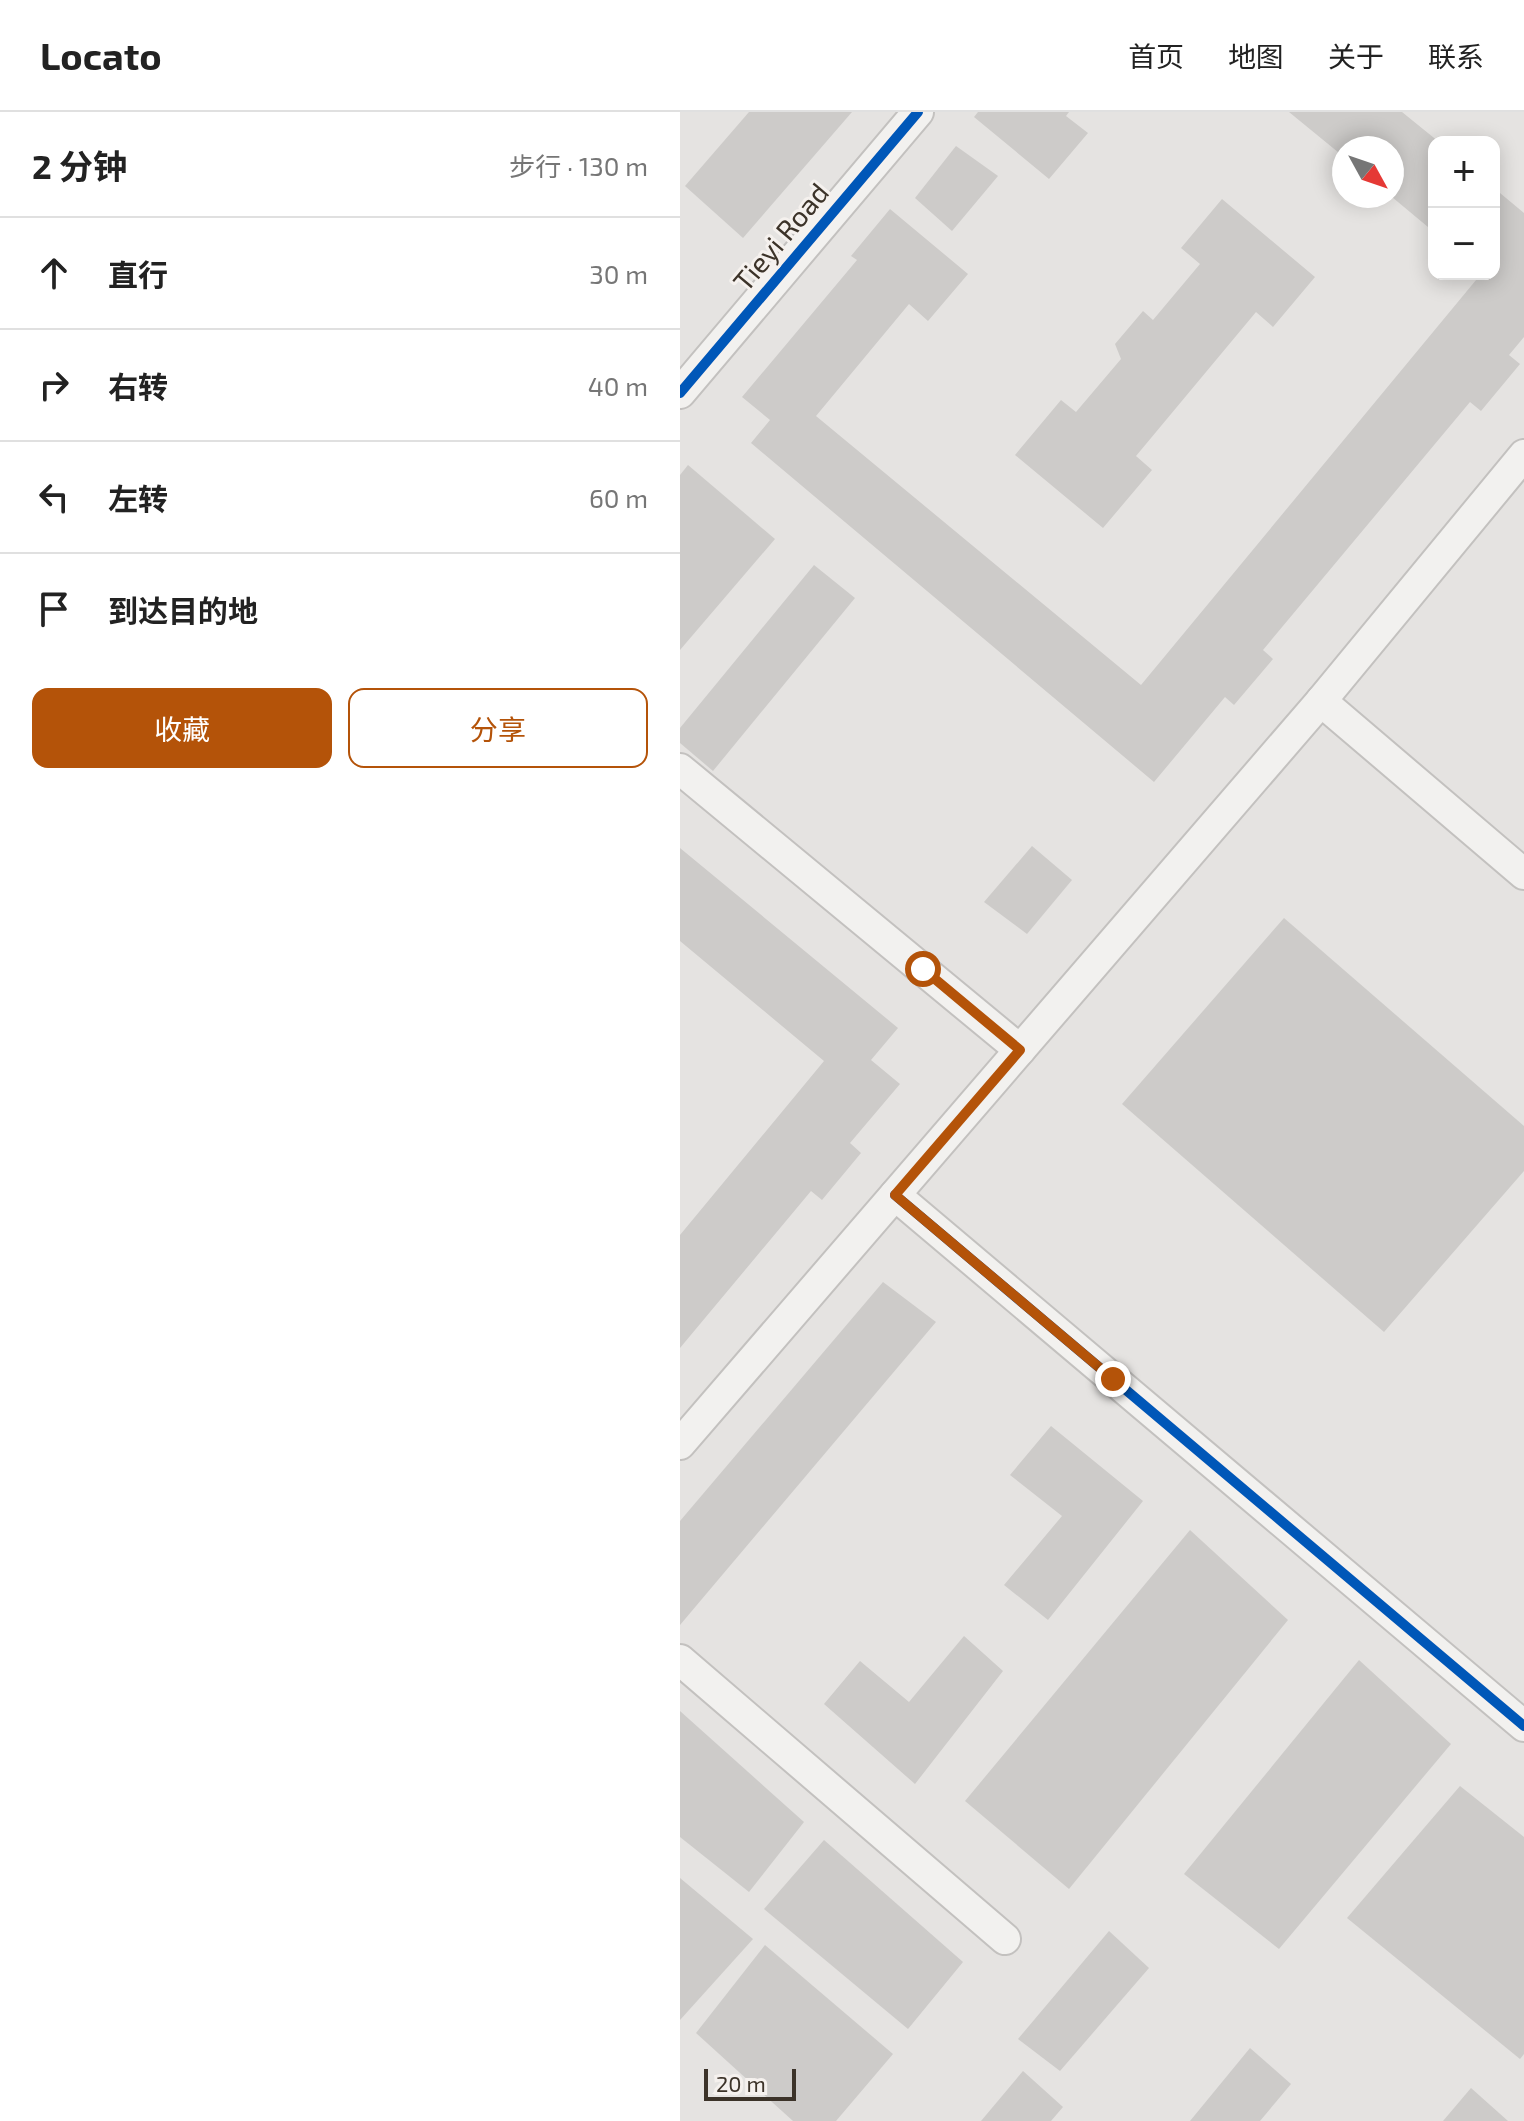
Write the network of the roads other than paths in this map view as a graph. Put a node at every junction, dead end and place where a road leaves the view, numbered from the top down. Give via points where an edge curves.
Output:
1 (918, 112) edge
2 (680, 393) edge
3 (1524, 455) edge
4 (1321, 701) junction
5 (680, 769) edge
6 (1524, 874) edge
7 (1020, 1050) junction
8 (895, 1195) junction
9 (680, 1444) edge
10 (680, 1660) edge
11 (1524, 1726) edge
12 (1005, 1939) dead end

1 - 2 street, Tieyi Road
3 - 4 street
4 - 6 street
4 - 7 street
5 - 7 street
7 - 8 street
8 - 9 street
8 - 11 street
10 - 12 street

